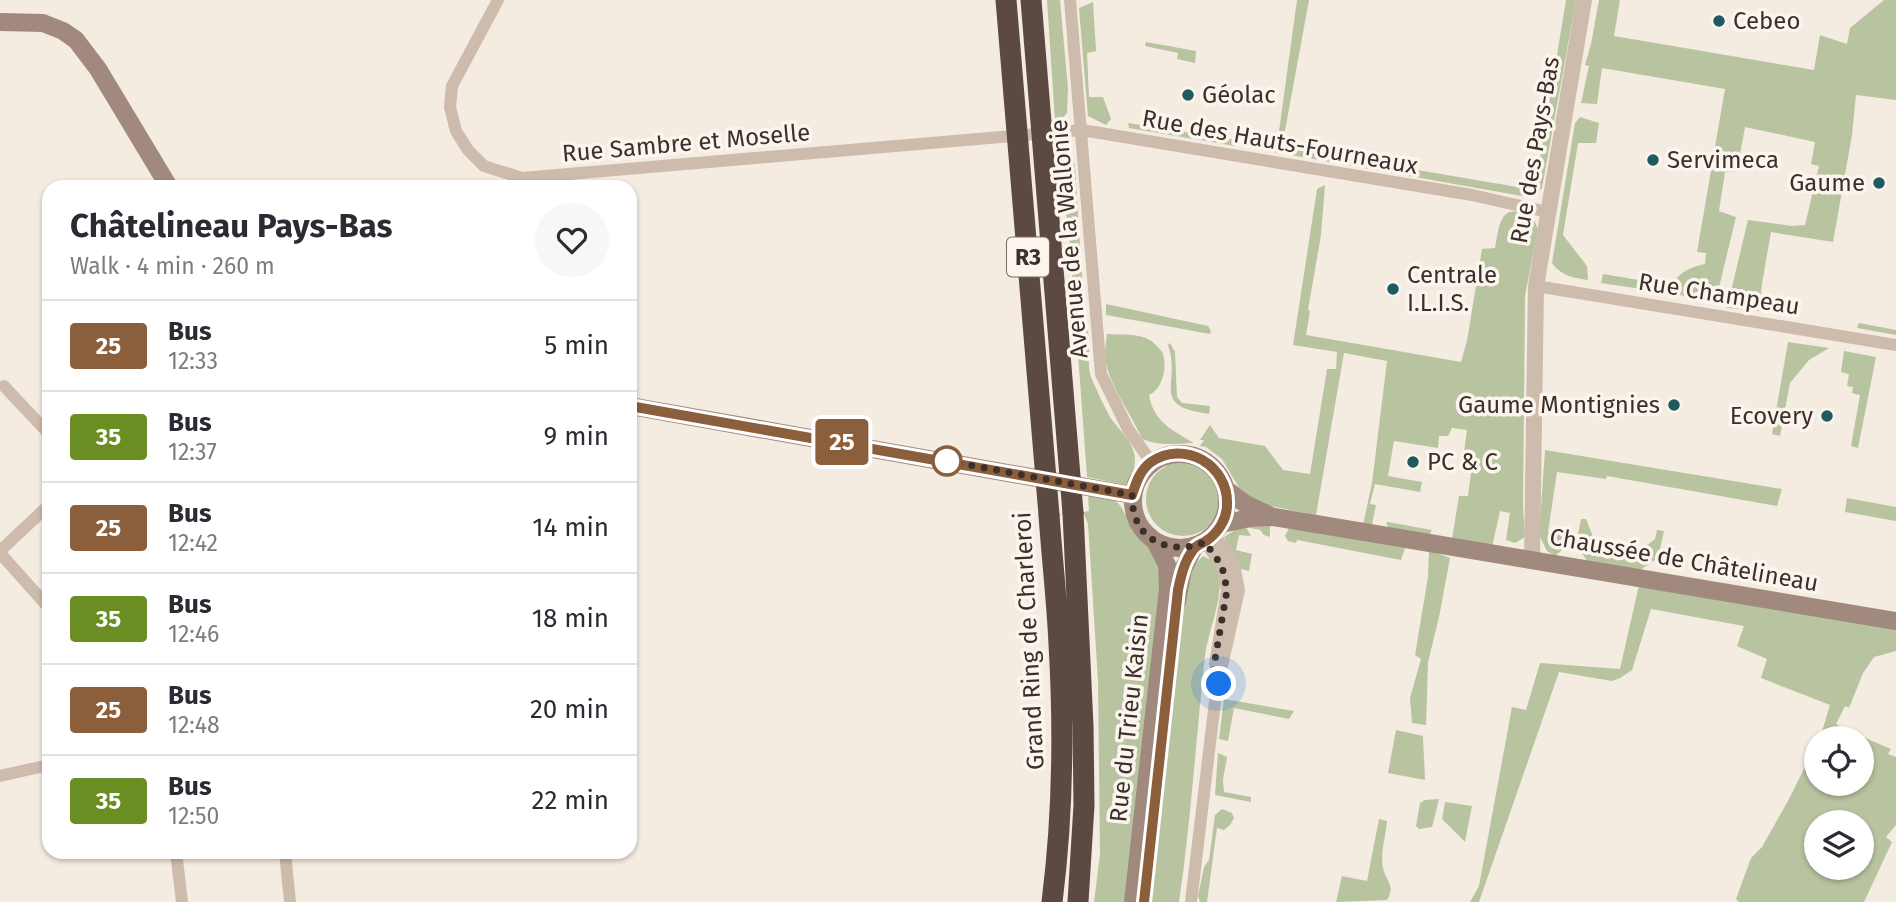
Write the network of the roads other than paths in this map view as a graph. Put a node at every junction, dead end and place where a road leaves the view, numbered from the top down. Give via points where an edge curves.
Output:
1 (498, 0) edge
2 (1006, 0) edge
3 (1031, 0) edge
4 (1070, 0) edge
5 (1584, 0) edge
6 (0, 22) edge
7 (1082, 130) junction
8 (165, 180) edge
9 (1548, 212) junction
10 (1536, 286) junction
11 (1896, 345) edge
12 (4, 386) dead end
13 (637, 407) edge
14 (42, 427) edge
15 (1151, 463) junction
16 (1227, 490) junction
17 (1132, 495) junction
18 (42, 512) edge
19 (1275, 517) junction
20 (1209, 537) junction
21 (1154, 541) junction
22 (1, 556) edge
23 (1532, 559) junction
24 (42, 600) edge
25 (1896, 621) edge
26 (42, 767) edge
27 (0, 776) edge
28 (177, 859) edge
29 (286, 859) edge
30 (182, 902) edge
31 (290, 902) edge
32 (1052, 902) edge
33 (1078, 902) edge
34 (1133, 902) edge
35 (1144, 902) edge
36 (1191, 902) edge

1 - 7 street, Rue Sambre et Moselle via 452,86 450,107 456,131 484,166 522,178
2 - 32 highway, Grand Ring de Charleroi / R3, bridge via 1059,642 1061,800
3 - 33 highway, Grand Ring de Charleroi / R3, bridge via 1080,641 1084,805
4 - 7 street, Avenue de la Wallonie
5 - 9 street, Rue des Pays-Bas
6 - 8 main road via 43,23 76,40
7 - 9 street, Rue des Hauts-Fourneaux via 1472,195
7 - 15 street, Avenue de la Wallonie via 1101,374
9 - 10 street, Rue des Pays-Bas
10 - 11 street, Rue Champeau
10 - 23 street, Rue des Pays-Bas
12 - 14 street
13 - 17 main road
15 - 16 main road via 1173,453 1196,456 1216,469
15 - 17 main road via 1138,477
16 - 19 main road
16 - 20 main road via 1227,507
17 - 21 main road via 1141,529
18 - 22 street
19 - 20 main road via 1250,518
19 - 23 main road, Chaussée de Châtelineau
20 - 21 main road via 1174,548
20 - 35 main road, Rue du Trieu Kaisin via 1183,569 1178,590
20 - 36 street via 1227,590 1211,683 1216,692
21 - 34 main road, Rue du Trieu Kaisin via 1167,565 1168,589
22 - 24 street
23 - 25 main road, Chaussée de Châtelineau
26 - 27 street
28 - 30 street
29 - 31 street

